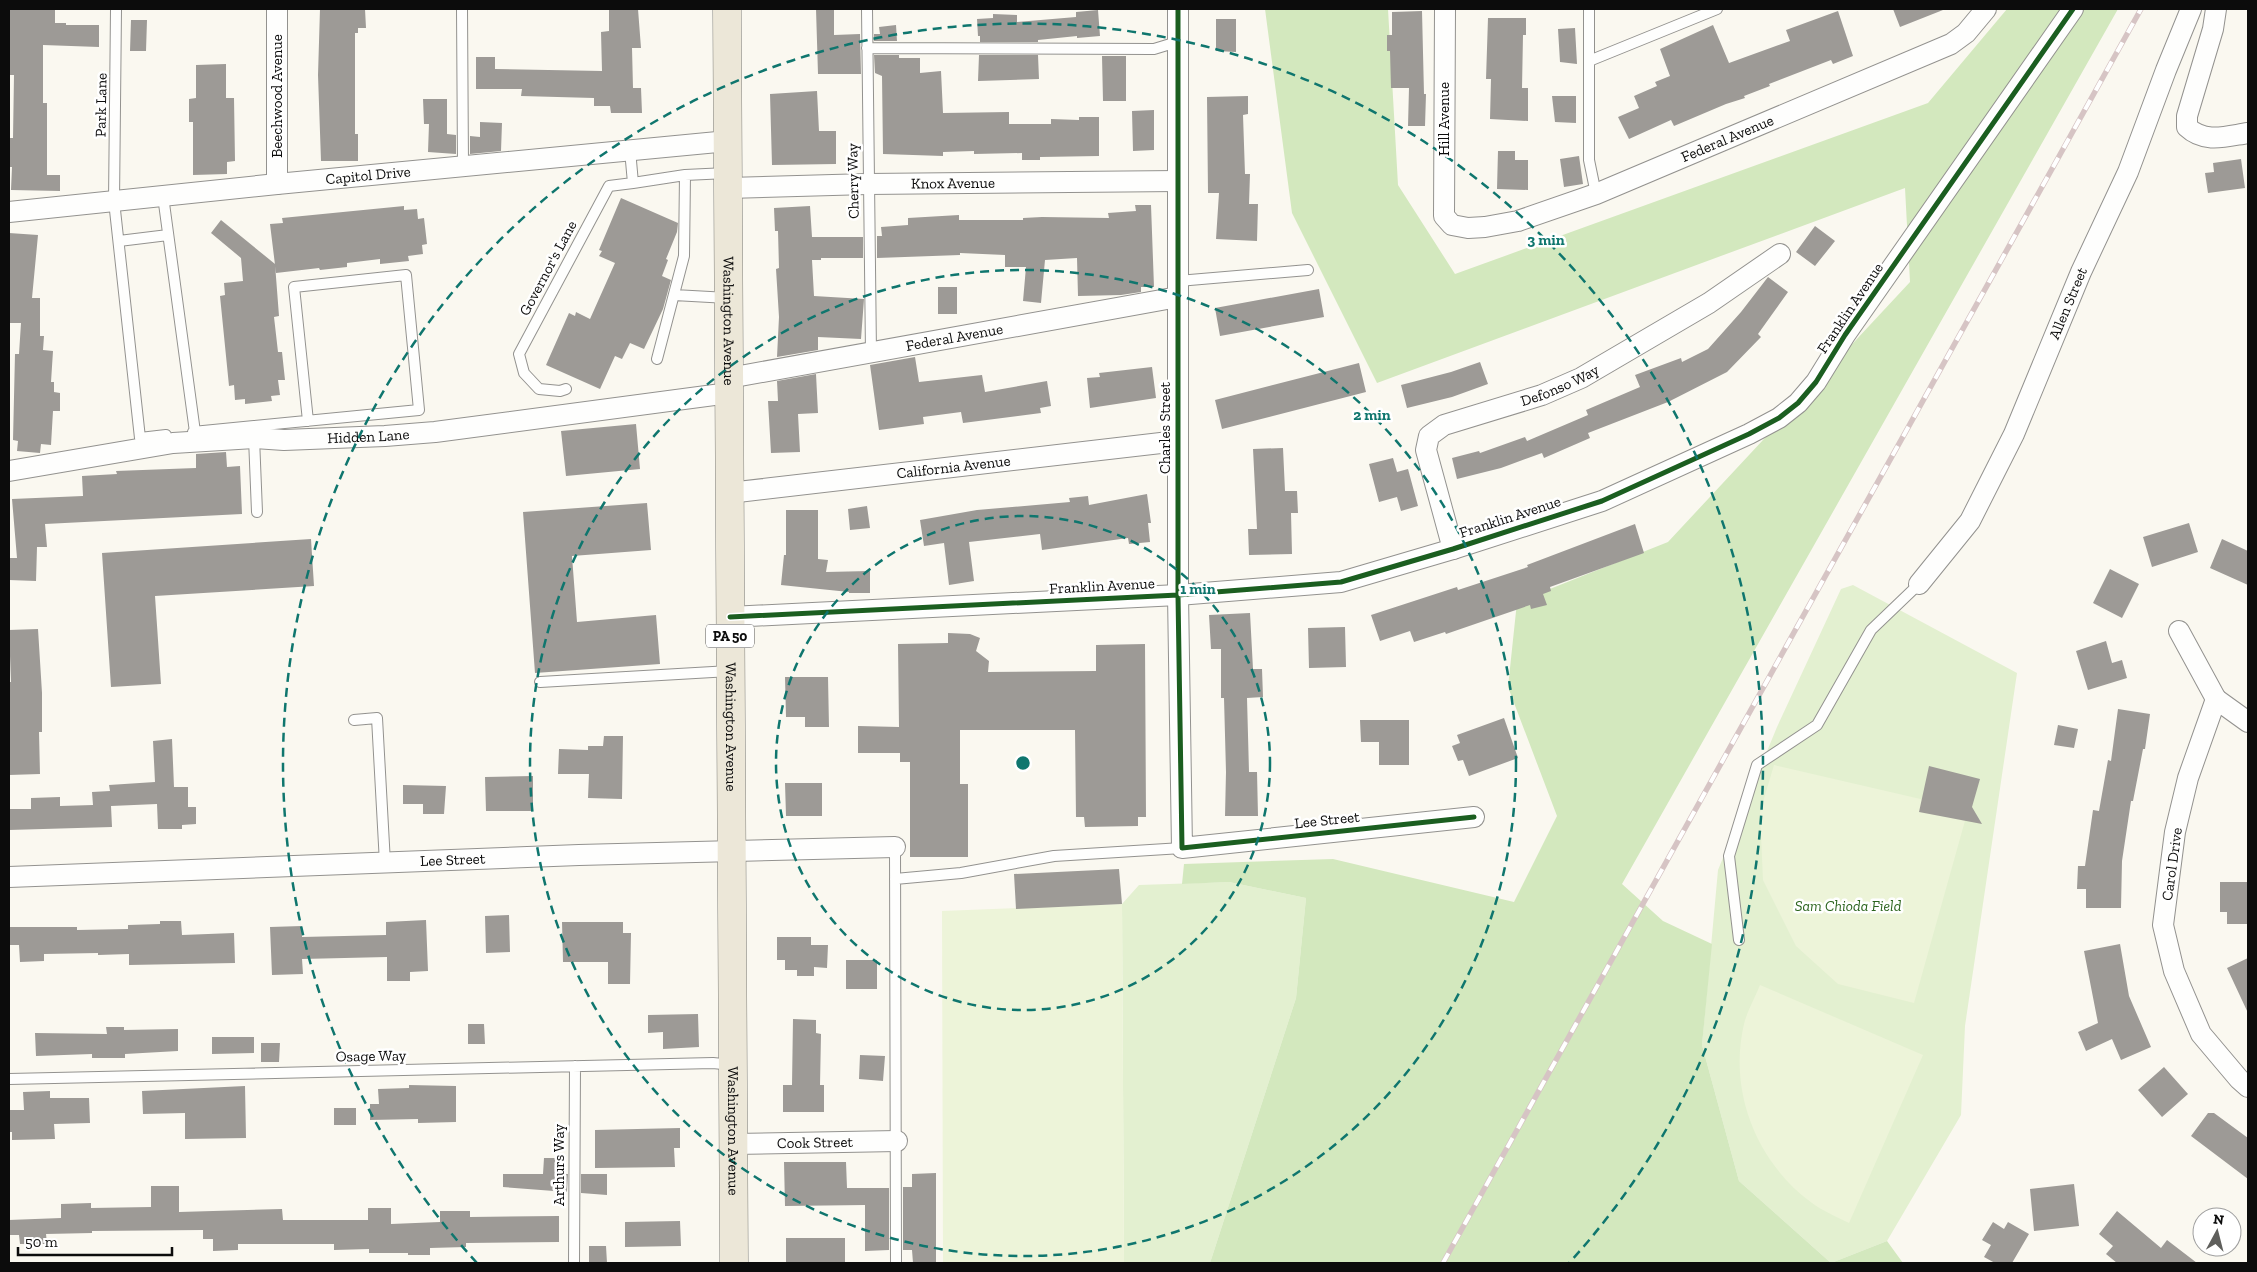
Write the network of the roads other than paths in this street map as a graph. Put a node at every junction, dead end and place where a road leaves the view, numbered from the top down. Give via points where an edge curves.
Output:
1 (116, 9) edge
2 (277, 9) edge
3 (462, 9) edge
4 (727, 9) edge
5 (867, 9) edge
6 (1178, 9) edge
7 (1445, 9) edge
8 (1589, 9) edge
9 (1717, 9) edge
10 (1986, 9) edge
11 (2073, 9) edge
12 (2191, 9) edge
13 (2216, 9) edge
14 (1177, 42) junction
15 (867, 48) junction
16 (1589, 61) junction
17 (2248, 133) edge
18 (728, 141) junction
19 (630, 150) junction
20 (463, 166) junction
21 (685, 175) junction
22 (728, 180) junction
23 (1178, 181) junction
24 (633, 183) junction
25 (277, 184) junction
26 (868, 184) junction
27 (1596, 194) junction
28 (163, 196) junction
29 (114, 201) junction
30 (9, 212) edge
31 (1452, 225) joint
32 (168, 235) junction
33 (119, 241) junction
34 (1780, 254) dead end
35 (1308, 270) dead end
36 (1178, 289) junction
37 (674, 295) junction
38 (729, 298) junction
39 (871, 353) junction
40 (657, 359) dead end
41 (729, 386) junction
42 (566, 389) dead end
43 (308, 421) junction
44 (194, 432) junction
45 (254, 438) junction
46 (1178, 441) junction
47 (9, 471) edge
48 (729, 493) junction
49 (257, 512) dead end
50 (1453, 549) junction
51 (1919, 584) joint
52 (1178, 595) junction
53 (730, 617) junction
54 (2178, 631) dead end
55 (731, 671) junction
56 (540, 682) dead end
57 (2216, 699) junction
58 (354, 720) dead end
59 (2248, 722) edge
60 (1474, 817) dead end
61 (895, 847) joint
62 (1182, 848) junction
63 (732, 851) junction
64 (385, 863) junction
65 (9, 877) edge
66 (895, 879) junction
67 (1738, 940) dead end
68 (733, 1065) junction
69 (575, 1066) junction
70 (9, 1080) edge
71 (2248, 1087) edge
72 (897, 1141) junction
73 (734, 1144) junction
74 (574, 1263) edge
75 (734, 1263) edge
76 (896, 1263) edge

1 - 29 lane, Park Lane
2 - 25 street, Beechwood Avenue
3 - 20 lane
4 - 18 main road, Washington Avenue / PA 50
5 - 15 lane, Cherry Way
6 - 14 street, Charles Street
7 - 31 street, Hill Avenue via 1444,216
8 - 16 lane
9 - 16 lane
10 - 27 street, Federal Avenue via 1966,33 1951,44
11 - 50 street, Franklin Avenue via 1798,404 1749,434 1602,501
12 - 51 street, Allen Street via 2128,172 2081,272 2014,434 1970,521
13 - 17 street via 2187,116 2187,127 2196,135 2210,138
14 - 15 lane via 1154,49
14 - 23 street, Charles Street
15 - 26 lane, Cherry Way
16 - 27 lane via 1589,160
18 - 19 street, Capitol Drive
18 - 22 main road, Washington Avenue / PA 50
19 - 20 street, Capitol Drive
19 - 24 lane
20 - 25 street, Capitol Drive
21 - 22 lane
21 - 24 lane
21 - 37 lane via 684,256
22 - 26 street, Knox Avenue
22 - 38 main road, Washington Avenue / PA 50
23 - 26 street, Knox Avenue
23 - 36 street, Charles Street
24 - 42 lane, Governor's Lane via 609,186 518,354 524,372 539,389
25 - 28 street, Capitol Drive
26 - 39 lane, Cherry Way
27 - 31 street, Federal Avenue via 1518,221 1485,227
28 - 29 street, Capitol Drive
28 - 32 lane
29 - 30 street, Capitol Drive
29 - 33 lane, Park Lane
32 - 33 lane
32 - 44 lane
33 - 44 lane, Park Lane via 140,438
34 - 50 street, Defonso Way via 1709,303 1581,378 1542,395 1444,424 1429,436 1426,450
35 - 36 lane
36 - 39 street, Federal Avenue
36 - 46 street, Charles Street
37 - 38 lane
37 - 40 lane
38 - 41 main road, Washington Avenue / PA 50
39 - 41 street, Federal Avenue
41 - 45 street, Hidden Lane via 435,432 347,438
41 - 48 main road, Washington Avenue / PA 50
43 - 43 lane via 419,410 406,275 294,287
43 - 44 lane
45 - 47 street, Hidden Lane via 173,442
45 - 49 lane
46 - 48 street, California Avenue
46 - 52 street, Charles Street
48 - 53 main road, Washington Avenue / PA 50
50 - 52 street, Franklin Avenue via 1341,582
51 - 67 lane via 1871,630 1817,725 1757,765 1729,856
52 - 53 street, Franklin Avenue
52 - 62 street, Charles Street
53 - 55 main road, Washington Avenue / PA 50
54 - 57 street
55 - 56 lane
55 - 63 main road, Washington Avenue / PA 50
57 - 59 street
57 - 71 street, Carol Drive via 2188,778 2175,832 2163,925 2174,971 2201,1034
58 - 64 lane via 378,718
60 - 62 street, Lee Street
61 - 63 street, Lee Street
61 - 66 lane
62 - 66 lane via 1054,856 961,873
63 - 64 street, Lee Street
63 - 68 main road, Washington Avenue / PA 50
64 - 65 street, Lee Street
66 - 72 lane
68 - 69 lane, Osage Way
68 - 73 main road, Washington Avenue / PA 50
69 - 70 lane, Osage Way
69 - 74 lane, Arthurs Way
72 - 73 street, Cook Street
72 - 76 lane
73 - 75 main road, Washington Avenue / PA 50

